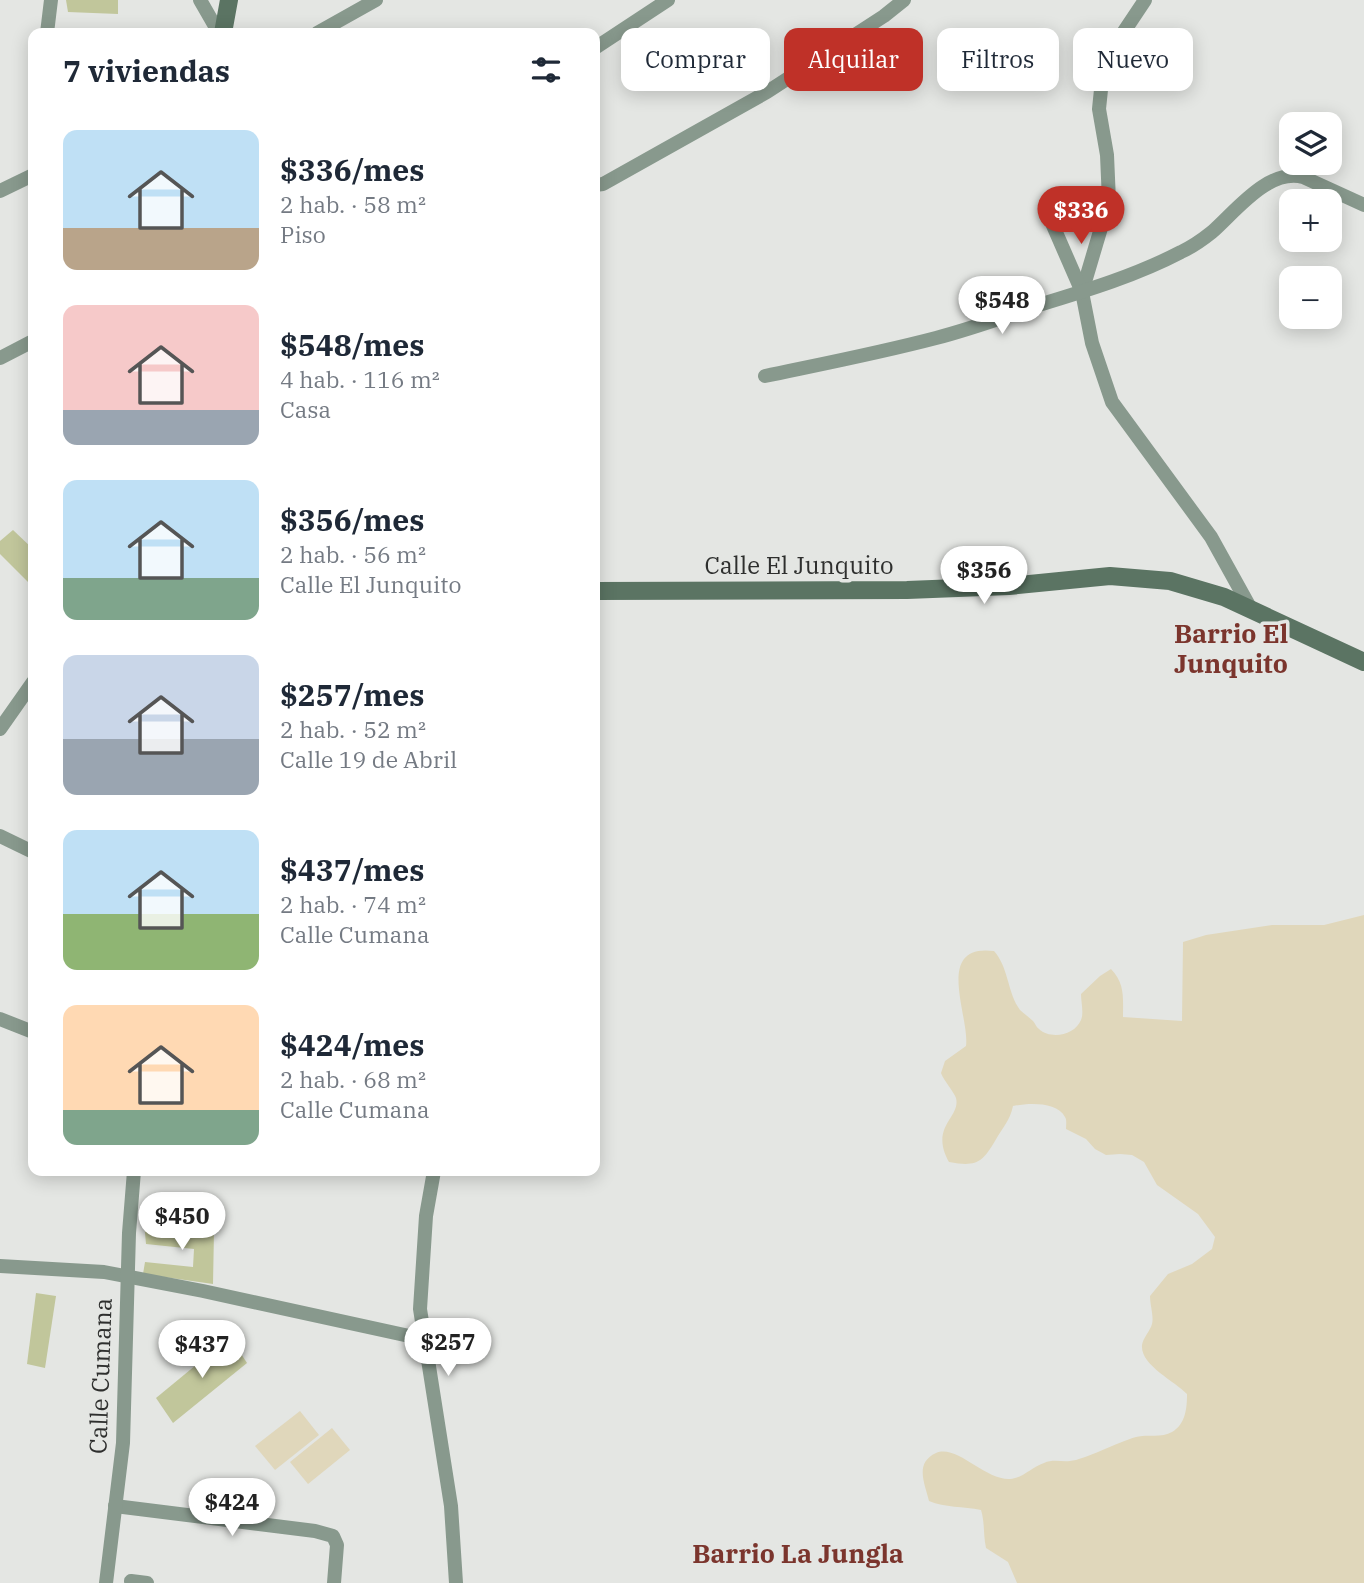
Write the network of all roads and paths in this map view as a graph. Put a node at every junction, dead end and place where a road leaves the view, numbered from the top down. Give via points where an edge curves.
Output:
1 (51, 0) edge
2 (200, 0) edge
3 (229, 0) edge
4 (376, 0) edge
5 (668, 0) edge
6 (904, 0) edge
7 (1145, 0) edge
8 (48, 28) edge
9 (218, 28) edge
10 (222, 28) edge
11 (326, 28) edge
12 (600, 45) edge
13 (28, 177) edge
14 (600, 184) edge
15 (0, 191) edge
16 (1364, 205) edge
17 (1048, 214) dead end
18 (1082, 292) junction
19 (28, 344) edge
20 (0, 358) edge
21 (765, 376) dead end
22 (600, 591) edge
23 (1252, 611) junction
24 (1364, 662) edge
25 (28, 689) edge
26 (0, 729) edge
27 (0, 836) edge
28 (28, 850) edge
29 (0, 1019) edge
30 (28, 1030) edge
31 (134, 1176) edge
32 (433, 1176) edge
33 (0, 1266) edge
34 (128, 1278) junction
35 (424, 1339) junction
36 (115, 1506) junction
37 (131, 1581) dead end
38 (106, 1583) edge
39 (147, 1583) edge
40 (334, 1583) edge
41 (456, 1583) edge

1 - 8 street
2 - 9 street
3 - 10 street
4 - 11 street
5 - 12 street
6 - 14 street via 767,92
7 - 18 street via 1113,48 1102,80 1099,109 1108,201
13 - 15 street
16 - 18 street via 1303,177 1285,176 1236,206 1190,247
17 - 18 street
18 - 21 street via 936,338
18 - 23 street via 1092,343 1112,402 1211,537
19 - 20 street
22 - 23 street, Calle El Junquito via 907,590 1110,576 1170,581 1224,597
23 - 24 street, Calle El Junquito
25 - 26 street
27 - 28 street
29 - 30 street
31 - 34 street, Calle Cumana
32 - 35 street via 419,1309
33 - 34 street via 104,1272
34 - 35 street
34 - 36 street, Calle Cumana via 123,1443
35 - 41 street via 451,1506
36 - 38 street, Calle Cumana
36 - 40 street via 333,1536 337,1545
37 - 39 street

